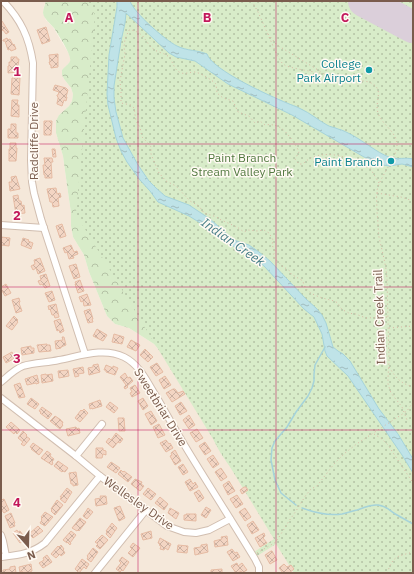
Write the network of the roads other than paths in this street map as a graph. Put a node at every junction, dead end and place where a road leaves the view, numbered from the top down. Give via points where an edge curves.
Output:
1 (3, 1) edge
2 (1, 225) edge
3 (44, 228) junction
4 (85, 354) junction
5 (1, 382) edge
6 (1, 398) edge
7 (102, 424) dead end
8 (76, 456) junction
9 (100, 476) junction
10 (146, 510) junction
11 (230, 520) junction
12 (1, 535) edge
13 (4, 557) edge
14 (95, 573) edge
15 (259, 573) edge

1 - 3 street, Radcliffe Drive via 20,23 31,50 32,182
2 - 3 street
3 - 4 street, Radcliffe Drive
4 - 5 street, Sweetbriar Drive via 23,366
4 - 11 street, Sweetbriar Drive via 112,353 124,357 138,368
6 - 8 street, Wellesley Drive
7 - 8 street
8 - 9 street, Wellesley Drive
9 - 10 street, Wellesley Drive
9 - 13 street via 46,543 31,552
10 - 11 street, Wellesley Drive via 167,526 190,533 209,530
10 - 14 street
11 - 15 street, Sweetbriar Drive via 259,567
12 - 13 street

